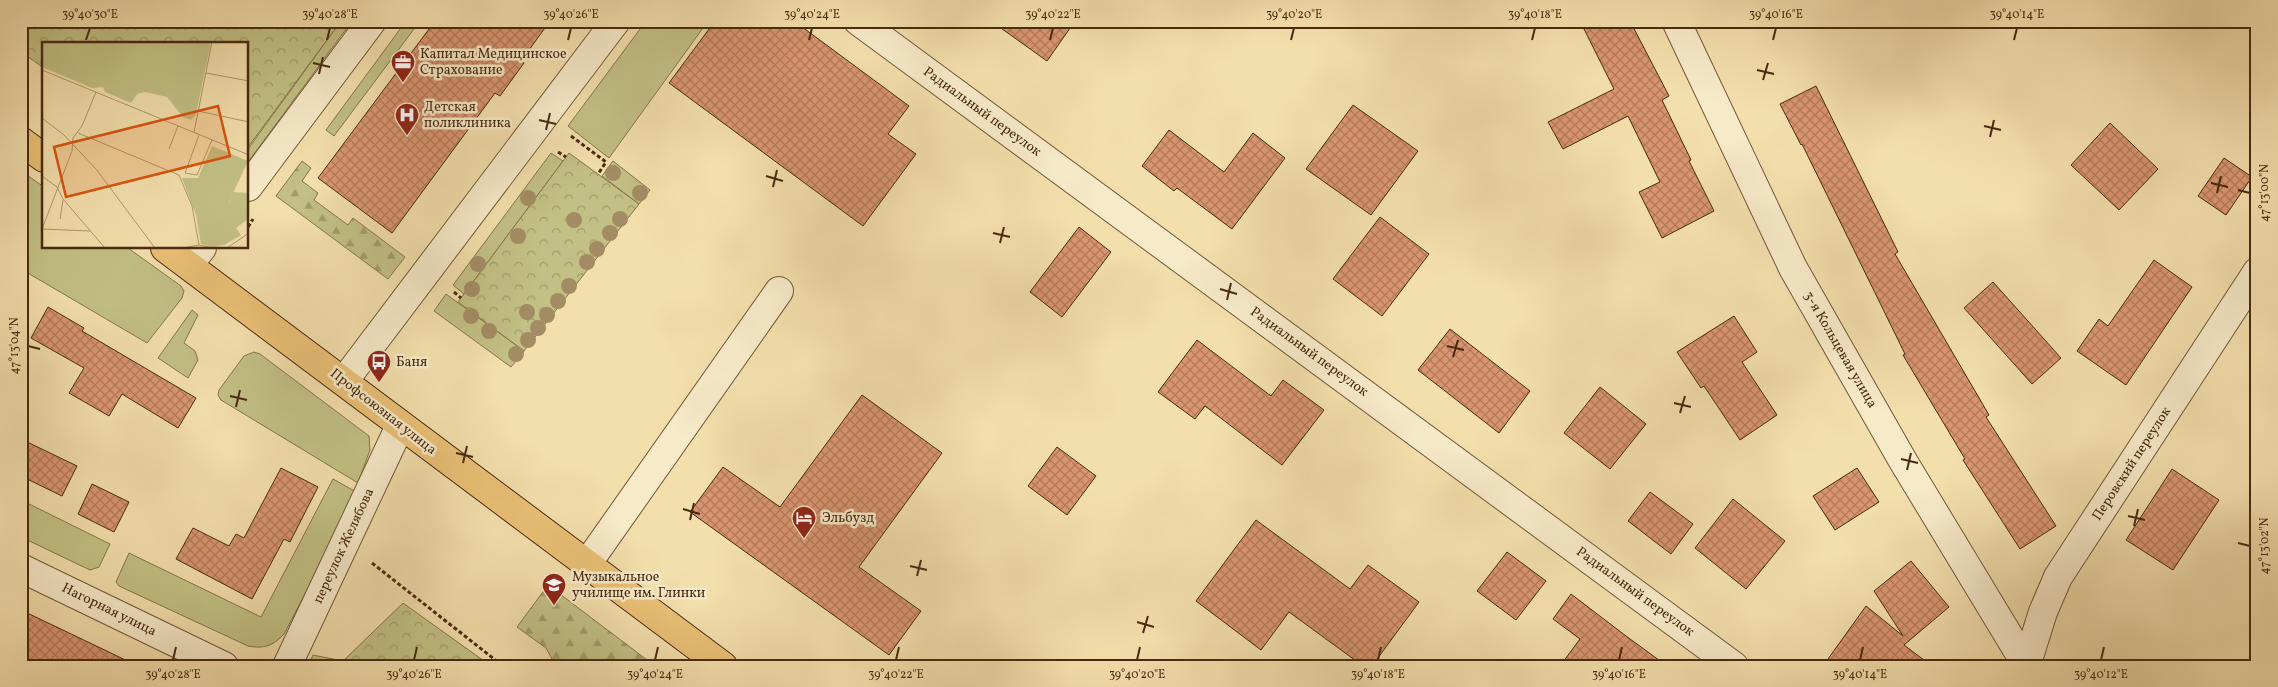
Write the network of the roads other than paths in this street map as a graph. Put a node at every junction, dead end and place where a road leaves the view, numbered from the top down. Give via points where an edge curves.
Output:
1 (372, 21) edge
2 (616, 21) edge
3 (858, 21) edge
4 (1676, 21) edge
5 (21, 141) edge
6 (42, 157) edge
7 (249, 186) edge
8 (168, 249) edge
9 (195, 256) edge
10 (2257, 272) edge
11 (779, 292) dead end
12 (344, 381) junction
13 (400, 426) junction
14 (587, 564) junction
15 (21, 568) edge
16 (224, 666) edge
17 (287, 666) edge
18 (723, 666) edge
19 (1734, 666) edge
20 (2026, 666) edge

1 - 7 street
2 - 12 street
3 - 19 street, Радиальный переулок
4 - 20 street, 3-я Кольцевая улица via 1793,268 1903,461
5 - 6 main road
8 - 9 main road, Профсоюзная улица
9 - 12 main road, Профсоюзная улица
10 - 20 street, Перовский переулок via 2058,577
11 - 14 street
12 - 13 main road, Профсоюзная улица
13 - 14 main road, Профсоюзная улица
13 - 17 street, переулок Желябова
14 - 18 main road, Профсоюзная улица
15 - 16 street, Нагорная улица

